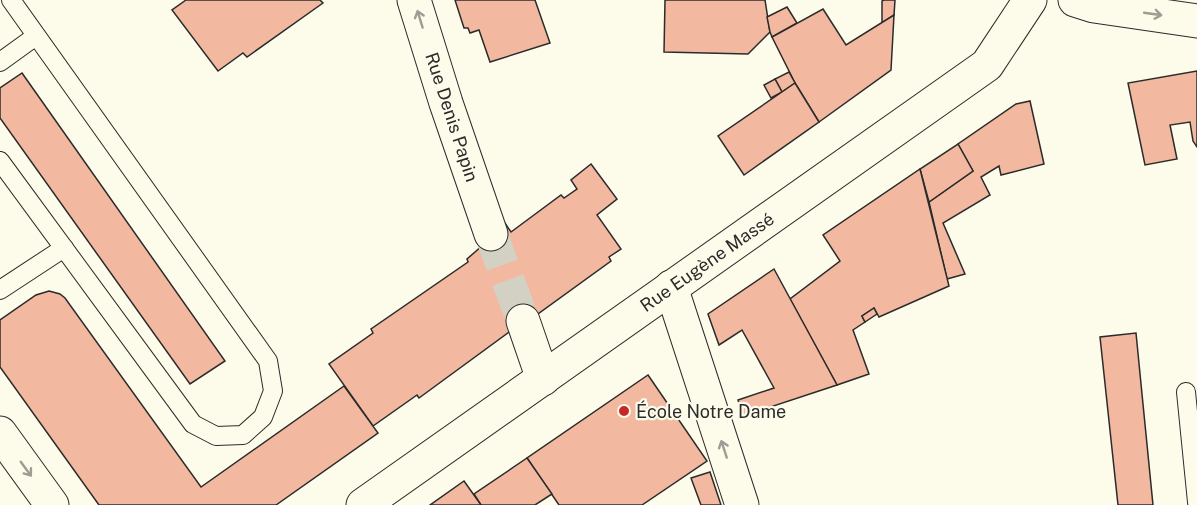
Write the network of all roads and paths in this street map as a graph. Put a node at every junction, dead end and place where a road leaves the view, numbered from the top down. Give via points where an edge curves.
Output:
1 (11, 0) edge
2 (414, 0) edge
3 (1030, 0) edge
4 (1075, 0) edge
5 (1197, 21) edge
6 (36, 36) junction
7 (0, 62) edge
8 (0, 161) edge
9 (491, 234) tunnel mouth
10 (64, 248) junction
11 (670, 287) junction
12 (0, 290) edge
13 (523, 321) tunnel mouth
14 (543, 380) junction
15 (1186, 392) dead end
16 (0, 433) edge
17 (1197, 502) edge
18 (52, 505) edge
19 (363, 505) edge
20 (742, 505) edge

1 - 6 lane
9 -> 2 street, Rue Denis Papin
3 - 11 street, Rue Eugène Massé via 987,65
4 -> 5 street
6 - 7 lane
6 - 10 lane via 268,361 273,391 264,417 243,435 216,436 193,424
8 - 10 lane
10 - 12 lane
11 - 14 street, Rue Eugène Massé
20 -> 11 street
13 - 14 street
14 - 19 street, Rue Eugène Massé
15 - 17 lane
16 -> 18 street

